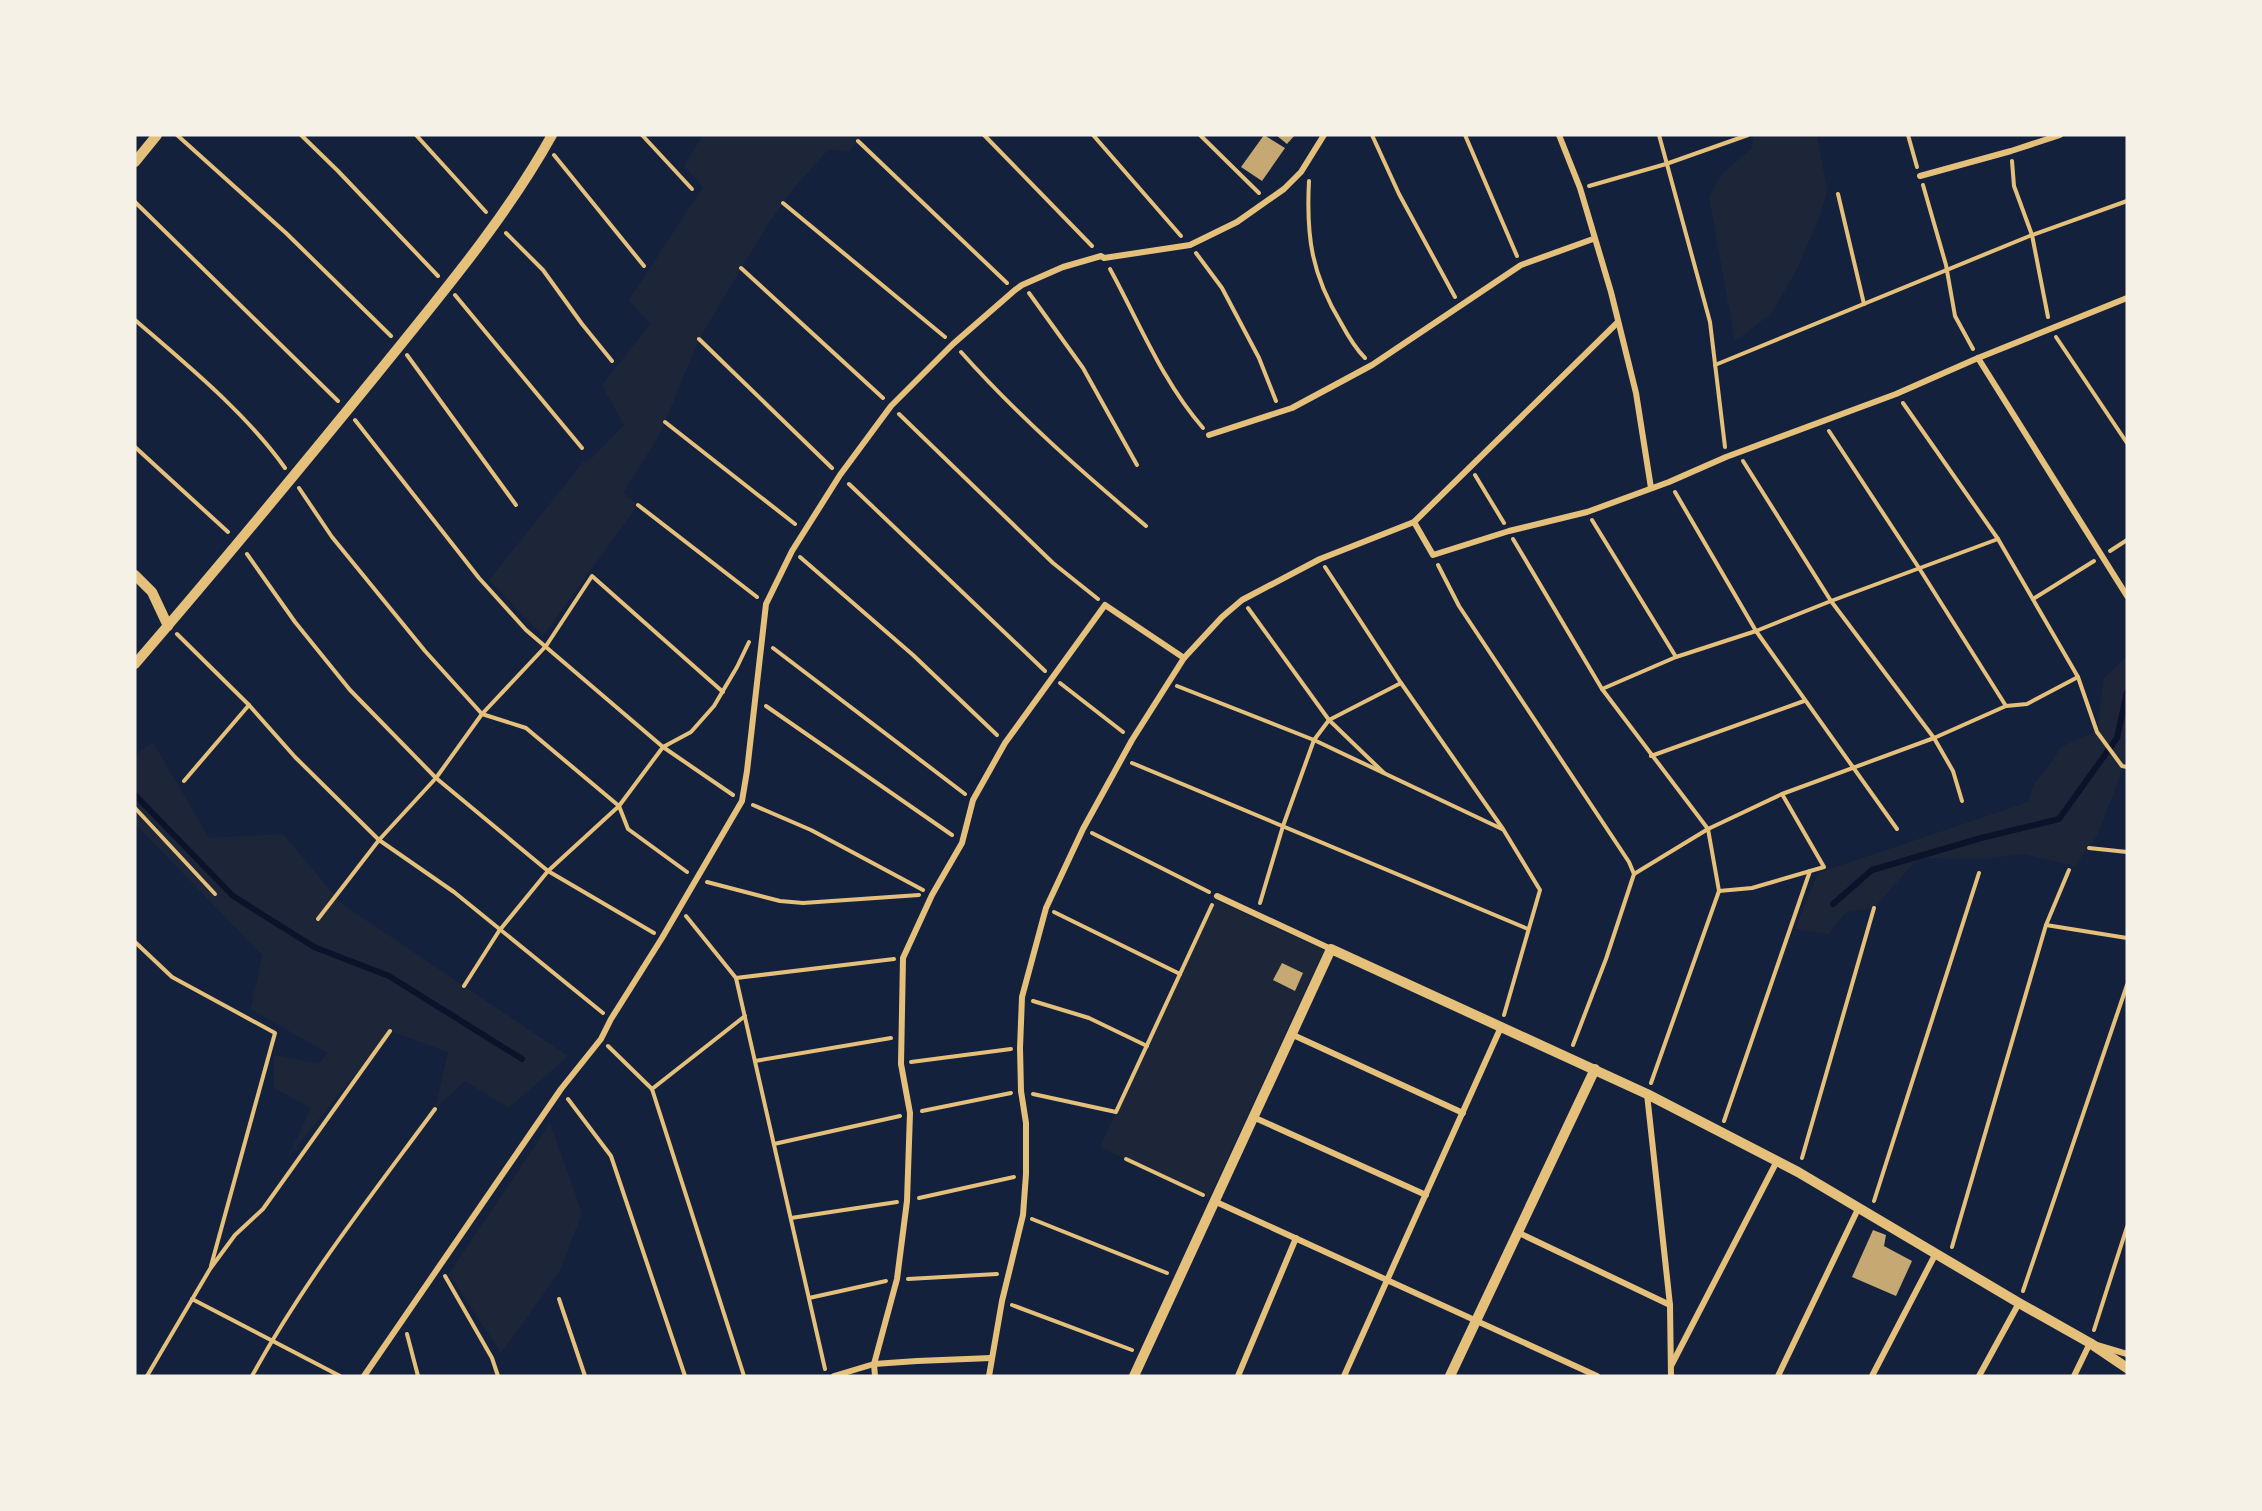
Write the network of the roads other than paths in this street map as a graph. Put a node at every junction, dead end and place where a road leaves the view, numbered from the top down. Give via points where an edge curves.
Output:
1 (157, 135) edge
2 (552, 135) edge
3 (1324, 135) edge
4 (1559, 135) edge
5 (2060, 135) edge
6 (135, 162) edge
7 (1920, 176) road end
8 (1593, 239) junction
9 (2127, 298) edge
10 (1618, 322) junction
11 (1978, 357) junction
12 (1209, 435) road end
13 (1651, 488) junction
14 (1414, 522) junction
15 (135, 575) edge
16 (2127, 596) edge
17 (168, 626) junction
18 (1184, 658) junction
19 (135, 664) edge
20 (1217, 896) road end
21 (1331, 950) junction
22 (1501, 1027) junction
23 (1291, 1034) junction
24 (1595, 1069) junction
25 (1647, 1094) junction
26 (1462, 1113) junction
27 (1253, 1117) junction
28 (1777, 1161) junction
29 (1426, 1195) junction
30 (1214, 1201) junction
31 (1859, 1207) junction
32 (1517, 1232) junction
33 (1296, 1238) junction
34 (1936, 1253) junction
35 (1388, 1280) junction
36 (2019, 1303) junction
37 (1670, 1305) junction
38 (1477, 1320) junction
39 (2090, 1342) junction
40 (2127, 1354) edge
41 (992, 1359) junction
42 (874, 1364) junction
43 (1671, 1367) junction
44 (2127, 1368) edge
45 (364, 1376) edge
46 (834, 1376) edge
47 (875, 1376) edge
48 (989, 1376) edge
49 (1134, 1376) edge
50 (1238, 1376) edge
51 (1344, 1376) edge
52 (1450, 1376) edge
53 (1597, 1376) edge
54 (1671, 1376) edge
55 (1778, 1376) edge
56 (1872, 1376) edge
57 (1979, 1376) edge
58 (2074, 1376) edge

1 - 6 street
2 - 17 street via 496,223 348,410
3 - 45 street via 1301,172 1237,222 1190,245 1103,257 1063,267 1022,285 953,344 891,406 840,475 792,551 766,604 742,801 601,1039 561,1089
4 - 8 street via 1580,189
5 - 7 street
8 - 10 street
8 - 12 street via 1521,264 1372,365 1292,408
9 - 11 street
10 - 13 street via 1636,393
10 - 14 street
11 - 13 street via 1896,394
11 - 16 street
13 - 14 street via 1587,512 1433,555
14 - 18 street via 1320,559 1242,600
15 - 17 street via 152,592
17 - 19 street
18 - 41 street via 1132,740 1083,829 1046,908 1022,997 1021,1091 1026,1123 1023,1215
18 - 42 street via 1105,605 1005,743 973,800 962,843 932,894 903,958 901,1064 910,1113 907,1201 897,1279
20 - 21 street
21 - 22 street
21 - 23 street
22 - 24 street
22 - 26 street
23 - 26 street
23 - 27 street
24 - 25 street
24 - 32 street
25 - 28 street
25 - 37 street
26 - 29 street
27 - 29 street
27 - 30 street
28 - 31 street
28 - 43 street
29 - 35 street
30 - 33 street
30 - 49 street
31 - 34 street
31 - 55 street
32 - 37 street
32 - 38 street
33 - 35 street
33 - 50 street
34 - 36 street
34 - 56 street
35 - 38 street
35 - 51 street
36 - 39 street
36 - 57 street
37 - 43 street
38 - 52 street
38 - 53 street
39 - 40 street
39 - 44 street
39 - 58 street
41 - 42 street
41 - 48 street
42 - 46 street
42 - 47 street
43 - 54 street

